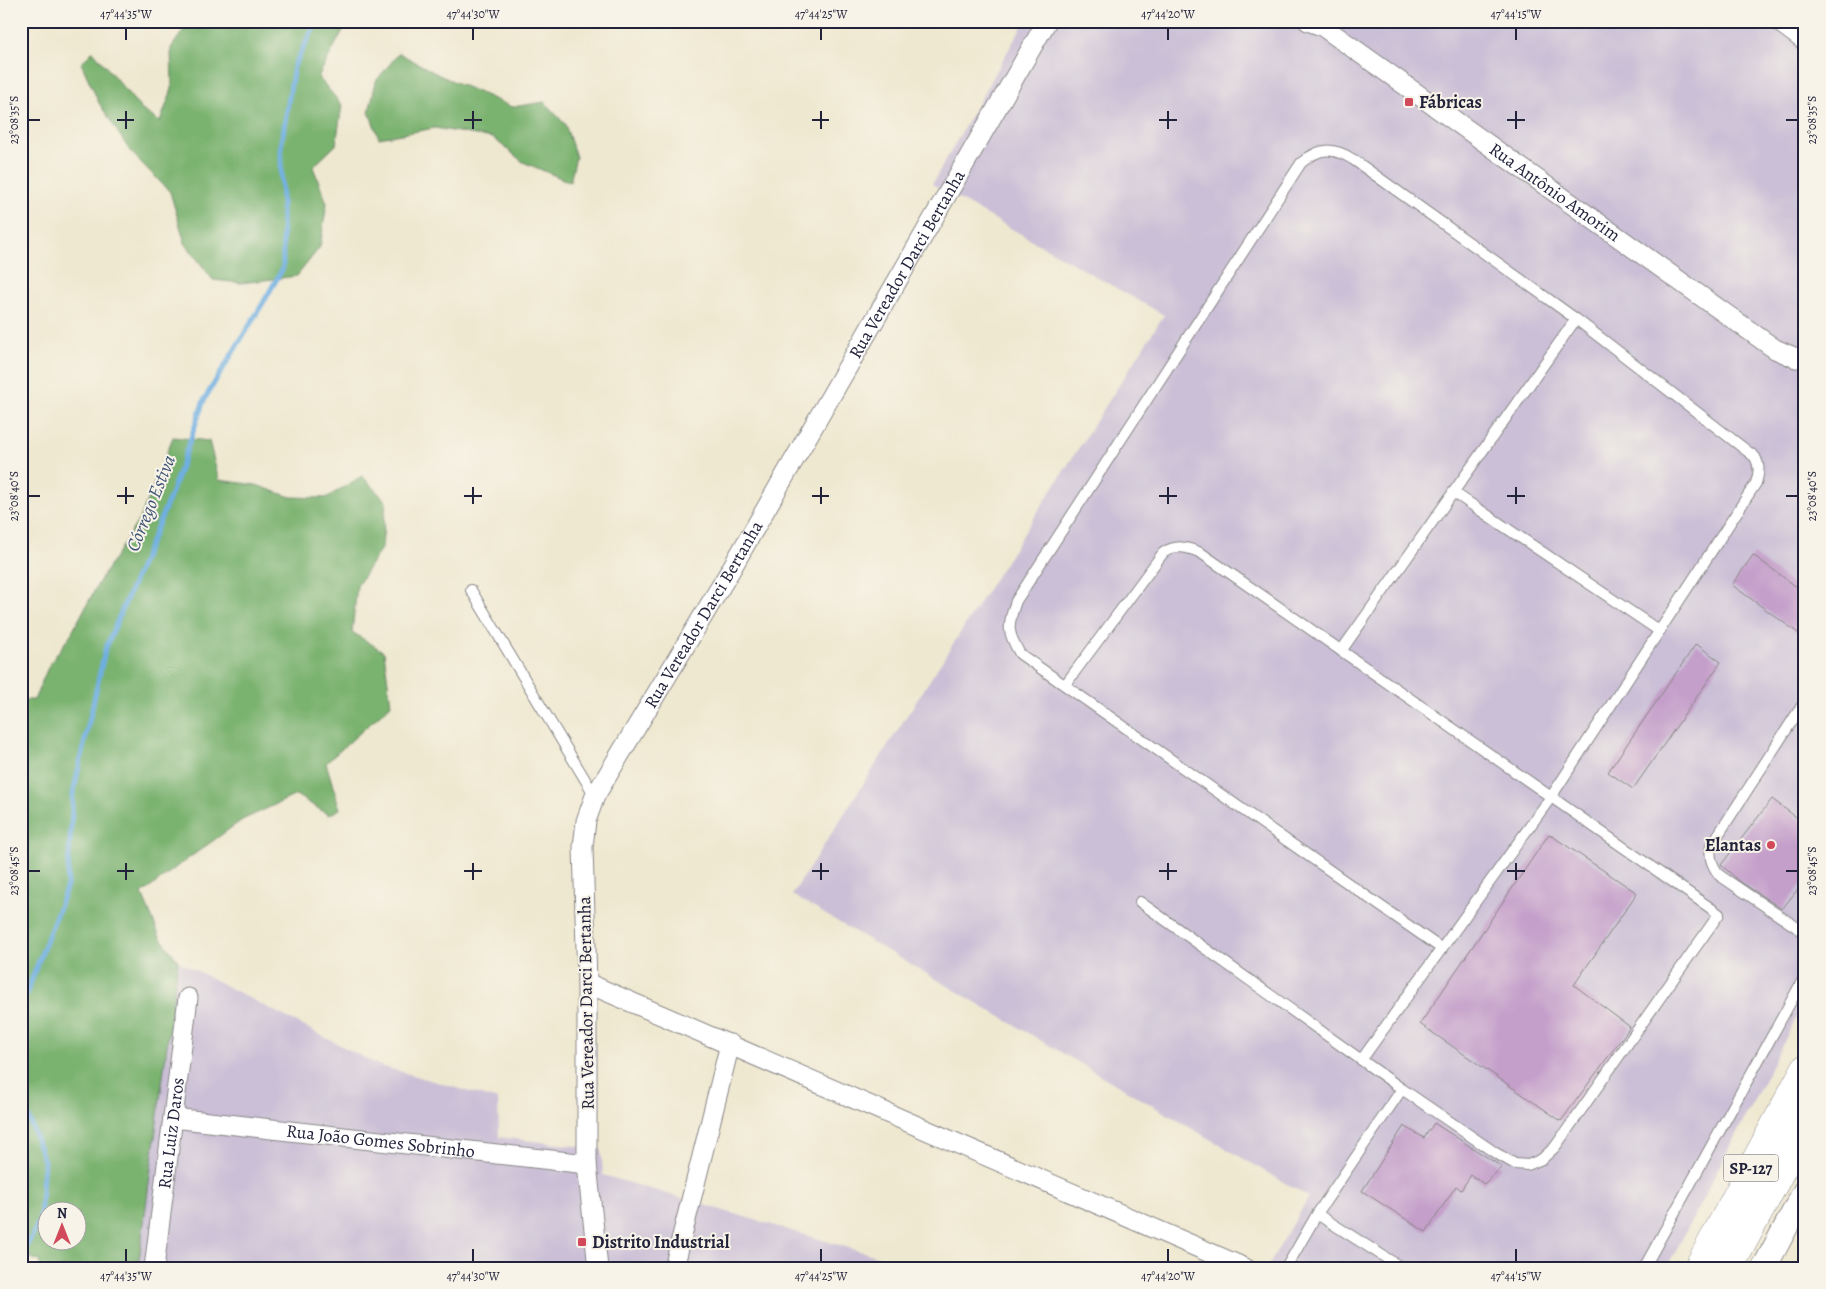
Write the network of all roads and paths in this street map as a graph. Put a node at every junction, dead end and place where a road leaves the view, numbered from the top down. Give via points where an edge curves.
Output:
1 (1047, 21) edge
2 (1308, 21) edge
3 (1778, 21) edge
4 (1805, 41) edge
5 (1576, 318) junction
6 (1805, 357) edge
7 (1453, 492) junction
8 (471, 590) dead end
9 (1658, 630) junction
10 (1341, 650) junction
11 (1065, 686) junction
12 (1805, 701) edge
13 (595, 796) junction
14 (1550, 798) junction
15 (1140, 902) dead end
16 (1805, 933) edge
17 (1442, 949) junction
18 (1805, 976) edge
19 (588, 983) junction
20 (188, 998) dead end
21 (730, 1044) junction
22 (1362, 1059) junction
23 (1805, 1069) edge
24 (1402, 1089) junction
25 (173, 1118) junction
26 (1805, 1126) edge
27 (588, 1164) junction
28 (1805, 1191) edge
29 (1317, 1214) junction
30 (154, 1268) edge
31 (598, 1268) edge
32 (674, 1268) edge
33 (1245, 1268) edge
34 (1286, 1268) edge
35 (1402, 1268) edge
36 (1644, 1268) edge
37 (1698, 1268) edge
38 (1729, 1268) edge
39 (1764, 1268) edge

1 - 13 street, Rua Vereador Darci Bertanha via 730,571
2 - 6 street, Rua Antônio Amorim via 1322,26 1776,349 1796,358
3 - 4 street
5 - 7 lane
5 - 9 lane via 1755,457 1758,463 1756,483
5 - 11 lane via 1342,153 1326,150 1311,155 1301,163 1016,601 1010,617 1010,637 1020,654
7 - 9 lane
7 - 10 lane
8 - 13 lane
9 - 14 lane
10 - 11 lane via 1201,553 1186,547 1170,548 1163,553
10 - 14 lane
11 - 17 lane
12 - 16 lane via 1711,846 1709,855 1719,875
13 - 19 street, Rua Vereador Darci Bertanha via 586,821 583,847
14 - 17 lane
14 - 24 lane via 1719,914 1555,1147 1542,1160 1528,1165 1515,1164
15 - 22 lane
17 - 22 lane
18 - 36 lane
19 - 21 street
19 - 27 street, Rua Vereador Darci Bertanha
20 - 25 street, Rua Luiz Daros
21 - 32 street
21 - 33 street
22 - 24 lane
23 - 37 highway, SP-127
24 - 29 lane
25 - 27 street, Rua João Gomes Sobrinho
25 - 30 street, Rua Luiz Daros
26 - 38 highway, SP-127
27 - 31 street, Rua Vereador Darci Bertanha
28 - 39 street
29 - 34 lane
29 - 35 lane

